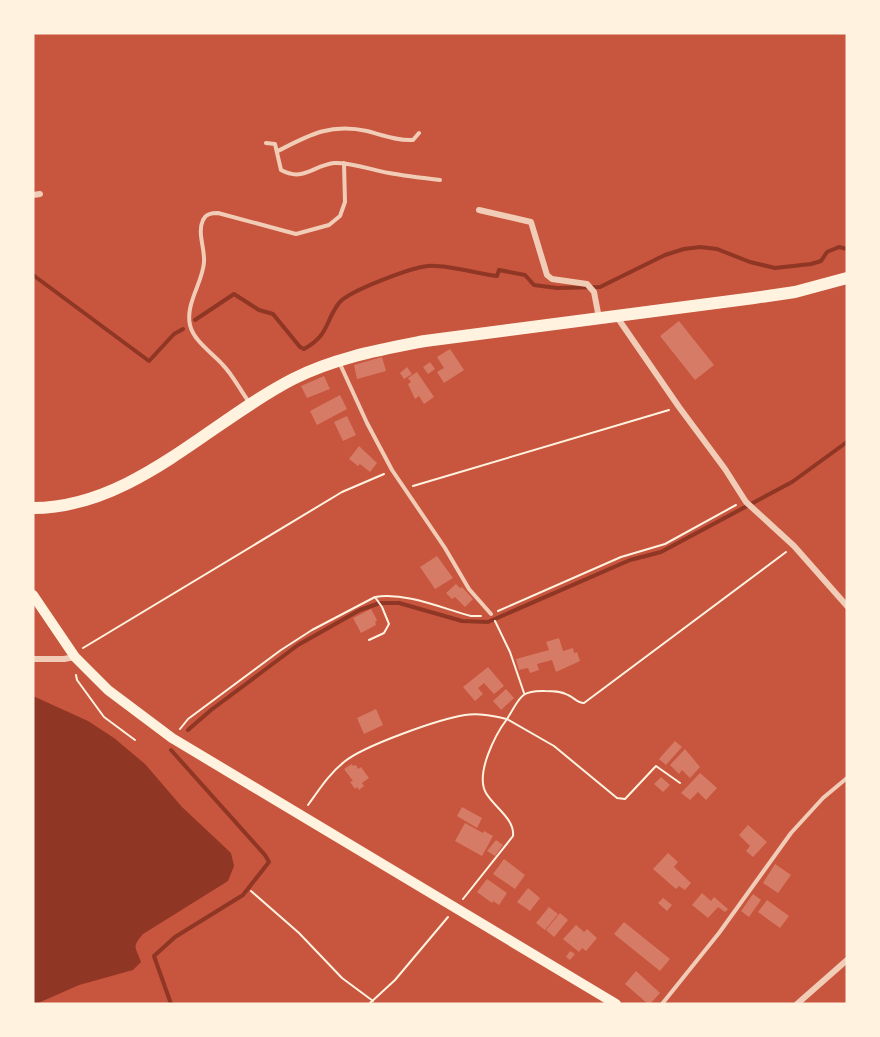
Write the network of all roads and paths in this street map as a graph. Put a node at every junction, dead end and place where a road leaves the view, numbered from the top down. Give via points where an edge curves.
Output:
1 (419, 133) dead end
2 (266, 143) dead end
3 (278, 151) junction
4 (344, 163) junction
5 (440, 180) dead end
6 (479, 210) dead end
7 (847, 278) edge
8 (616, 317) junction
9 (599, 319) junction
10 (339, 361) junction
11 (250, 405) junction
12 (679, 407) junction
13 (392, 470) junction
14 (404, 489) junction
15 (746, 501) junction
16 (33, 510) edge
17 (794, 546) junction
18 (33, 595) edge
19 (375, 597) junction
20 (847, 606) edge
21 (491, 614) junction
22 (495, 622) dead end
23 (369, 640) dead end
24 (75, 657) junction
25 (33, 658) edge
26 (524, 693) junction
27 (507, 719) junction
28 (172, 738) junction
29 (135, 740) dead end
30 (847, 778) edge
31 (680, 783) dead end
32 (302, 815) junction
33 (251, 891) dead end
34 (456, 907) junction
35 (847, 960) edge
36 (371, 1003) edge
37 (611, 1003) edge
38 (662, 1004) edge
39 (796, 1004) edge

1 - 3 lane via 413,140 405,141 363,130 328,129
2 - 3 lane via 275,144
3 - 4 lane via 281,170 291,176
4 - 5 lane
4 - 11 lane via 345,202 340,216 329,225 296,234 218,213 203,219 200,231 204,263 189,313 190,327 223,364
6 - 9 street via 531,222 547,274 552,279 587,284 594,292
7 - 8 main road via 795,292
8 - 9 main road
8 - 12 street
9 - 10 main road via 424,341
10 - 11 main road via 291,380
10 - 13 lane
11 - 16 main road via 127,484 106,494
12 - 14 path
12 - 15 street
13 - 14 lane
13 - 24 path via 342,492 108,633
14 - 21 lane
15 - 17 street
15 - 21 path via 665,544 621,557
17 - 20 street
17 - 26 path via 584,703 559,692
18 - 24 main road
19 - 21 path via 401,597 471,616
19 - 23 path via 389,624 386,631
19 - 28 path via 281,650 189,719
22 - 26 path
24 - 25 street
24 - 28 main road via 108,690
24 - 29 path via 77,680 104,717
26 - 27 path
27 - 31 path via 554,746 617,798 625,799 656,766
27 - 32 path via 465,715 359,752 329,776
27 - 34 path via 487,759 482,781 486,793 510,823 513,836
28 - 32 main road
30 - 38 lane via 791,834
32 - 34 main road
33 - 36 path
34 - 36 path
34 - 37 main road
35 - 39 street

